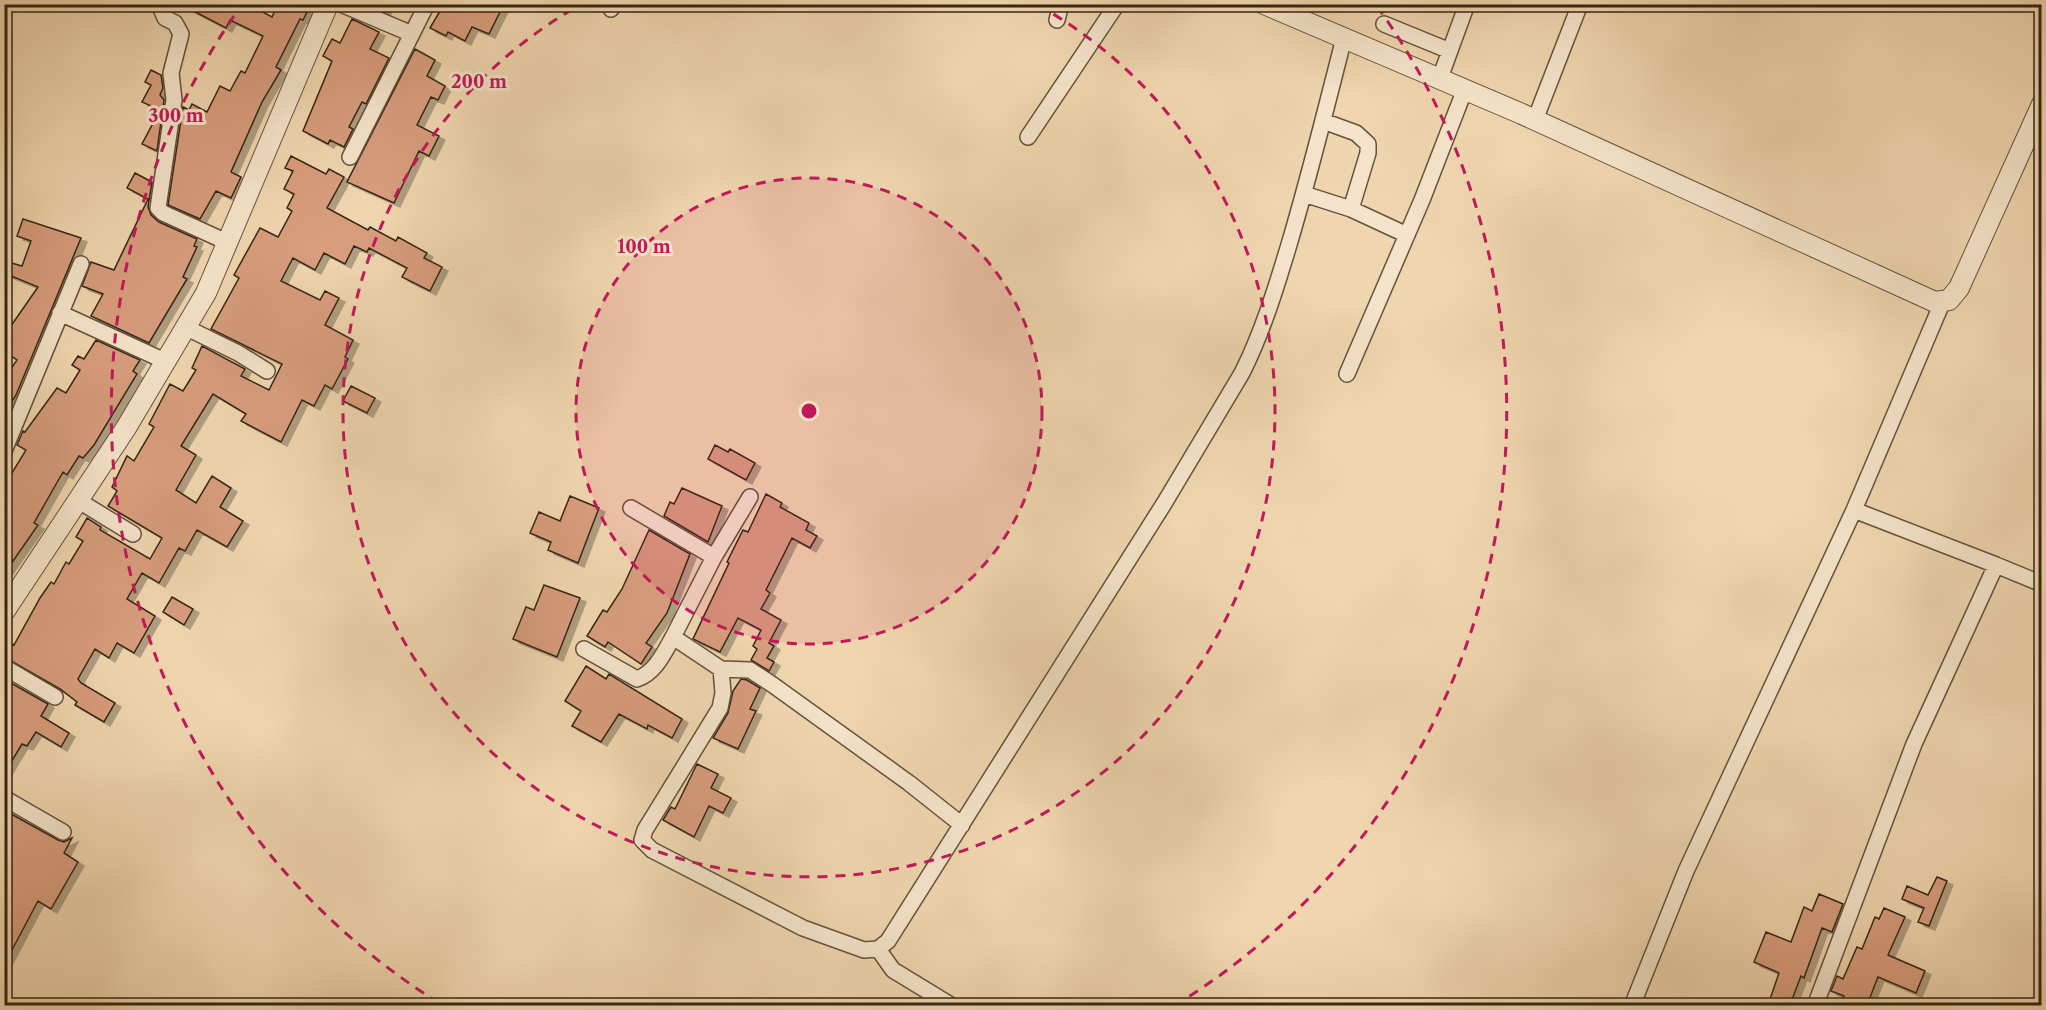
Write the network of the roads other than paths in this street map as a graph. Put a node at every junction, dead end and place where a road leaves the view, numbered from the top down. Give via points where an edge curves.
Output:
1 (159, 4) edge
2 (328, 4) edge
3 (341, 4) edge
4 (427, 4) edge
5 (1060, 4) edge
6 (1117, 4) edge
7 (1264, 4) edge
8 (1467, 4) edge
9 (1580, 4) edge
10 (1056, 20) dead end
11 (1384, 24) dead end
12 (412, 34) junction
13 (1344, 38) junction
14 (1450, 51) junction
15 (1440, 78) junction
16 (1465, 89) junction
17 (2042, 104) edge
18 (1535, 120) junction
19 (1323, 121) junction
20 (1028, 137) dead end
21 (350, 157) dead end
22 (1304, 194) junction
23 (1351, 209) junction
24 (1407, 234) junction
25 (229, 243) junction
26 (81, 264) dead end
27 (1942, 303) junction
28 (60, 313) junction
29 (186, 328) junction
30 (166, 363) junction
31 (267, 371) dead end
32 (1347, 374) dead end
33 (4, 451) edge
34 (750, 497) dead end
35 (79, 501) junction
36 (631, 508) dead end
37 (1854, 510) junction
38 (133, 534) dead end
39 (714, 557) junction
40 (1996, 565) junction
41 (2042, 584) edge
42 (4, 612) edge
43 (673, 637) junction
44 (584, 649) dead end
45 (4, 667) edge
46 (721, 669) junction
47 (55, 697) dead end
48 (4, 798) edge
49 (962, 825) junction
50 (63, 832) dead end
51 (878, 949) junction
52 (952, 1005) edge
53 (1632, 1005) edge
54 (1815, 1005) edge

1 - 25 street via 165,18 175,23 181,34 171,72 174,100 158,208
2 - 25 street
3 - 12 street
4 - 12 street
5 - 10 street
6 - 20 street
7 - 13 street
8 - 14 street
9 - 18 street
11 - 14 street
12 - 21 street
13 - 15 street
13 - 19 street
14 - 15 street
15 - 16 street
16 - 18 street
16 - 24 street
17 - 27 street via 1959,288
18 - 27 street via 1875,277
19 - 22 street
19 - 23 street via 1356,133 1368,144
22 - 23 street
22 - 49 street via 1259,340 1242,373
23 - 24 street
24 - 32 street
25 - 29 street
26 - 28 street
27 - 37 street
28 - 30 street
28 - 33 street
29 - 30 street
29 - 31 street
30 - 35 street
34 - 39 street
35 - 38 street
35 - 42 street
36 - 39 street
37 - 40 street
37 - 53 street via 1686,871
39 - 43 street
40 - 41 street
40 - 54 street via 1914,744
43 - 44 street via 656,665 637,679
43 - 46 street
45 - 47 street
46 - 49 street via 750,670
46 - 51 street via 720,708 645,830 643,844 803,928 864,950
48 - 50 street
49 - 51 street via 888,941
51 - 52 street via 893,970

